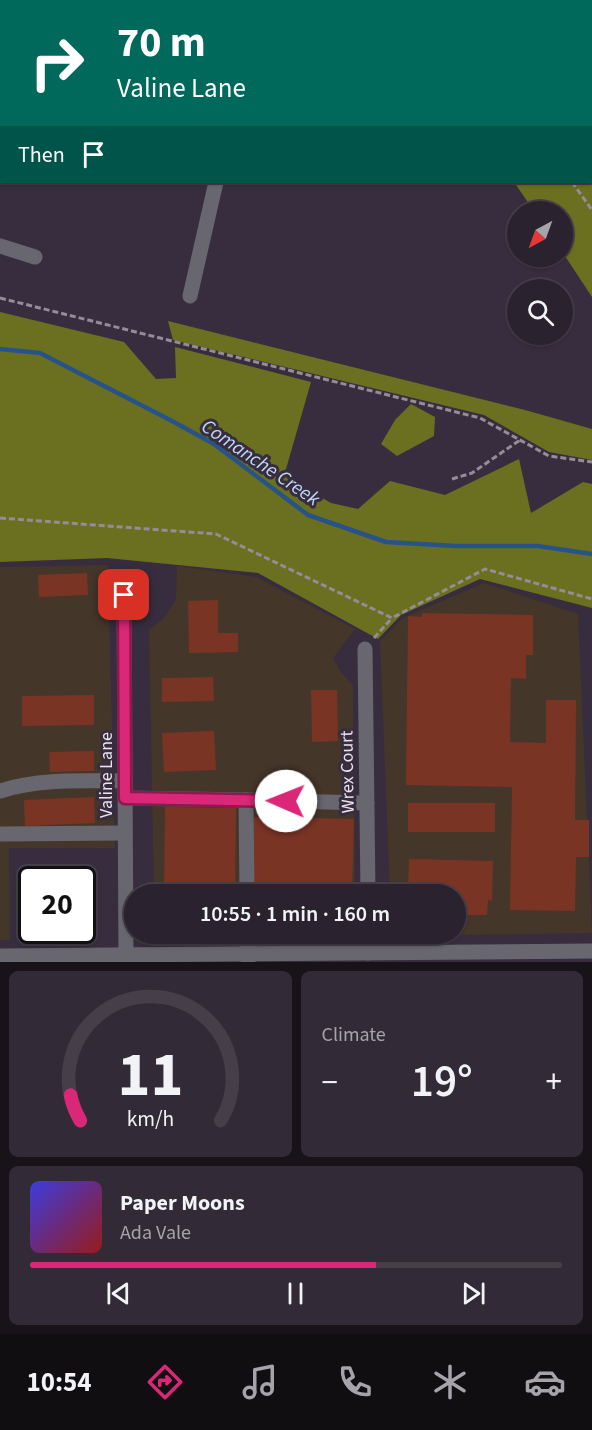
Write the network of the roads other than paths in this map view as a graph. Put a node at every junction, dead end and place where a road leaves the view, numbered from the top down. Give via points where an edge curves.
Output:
1 (216, 183) edge
2 (0, 246) edge
3 (34, 257) dead end
4 (190, 296) dead end
5 (124, 595) dead end
6 (365, 649) road end
7 (125, 781) junction
8 (0, 791) edge
9 (125, 798) junction
10 (246, 800) junction
11 (367, 803) junction
12 (0, 834) edge
13 (125, 834) junction
14 (247, 884) edge
15 (368, 884) edge
16 (368, 944) edge
17 (368, 953) junction
18 (126, 955) junction
19 (591, 955) edge
20 (0, 956) edge
21 (146, 958) edge
22 (248, 958) edge
23 (335, 958) edge
24 (29, 959) edge

1 - 4 street
2 - 3 street
5 - 7 street, Valine Lane
6 - 11 street, Wrex Court
7 - 8 street via 21,784
7 - 9 street, Valine Lane
9 - 10 street
9 - 13 street, Valine Lane
10 - 11 street
10 - 14 street
11 - 15 street, Wrex Court
12 - 13 street
13 - 18 street, Valine Lane
16 - 17 street
17 - 19 street
17 - 23 street
18 - 21 street
18 - 24 street
20 - 24 street
21 - 22 street
22 - 23 street

